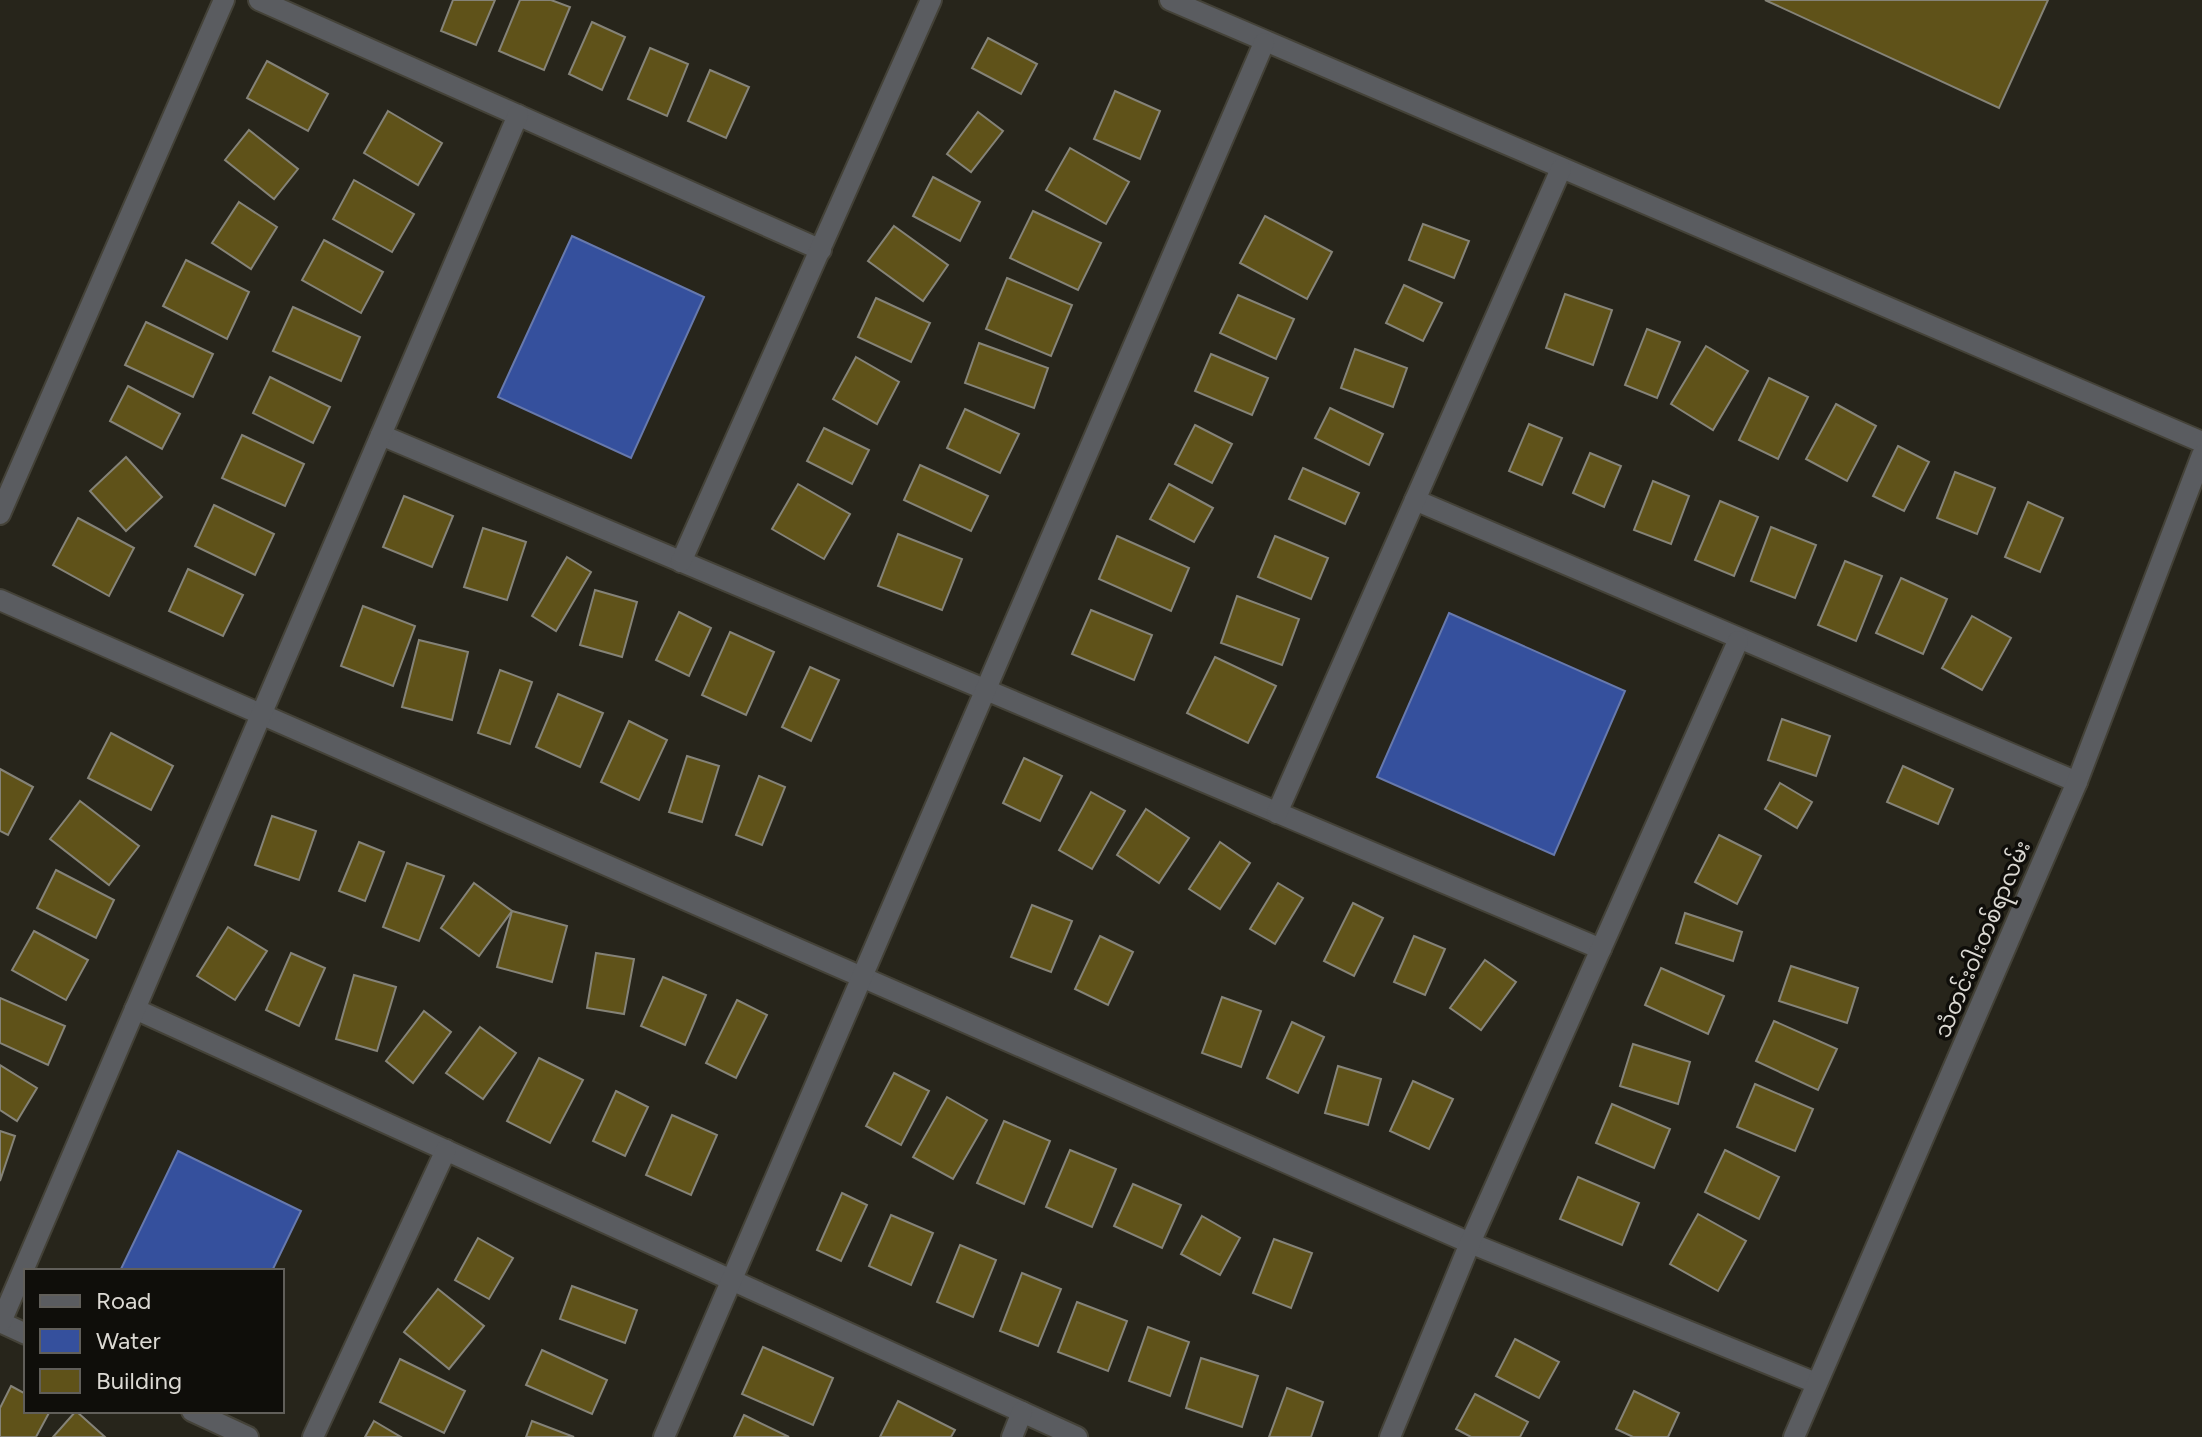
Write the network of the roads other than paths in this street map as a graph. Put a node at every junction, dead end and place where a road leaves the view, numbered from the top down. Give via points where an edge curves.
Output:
1 (224, 0) edge
2 (259, 0) edge
3 (931, 0) edge
4 (1170, 0) edge
5 (1264, 43) junction
6 (518, 115) junction
7 (1561, 169) junction
8 (821, 250) junction
9 (381, 435) junction
10 (2202, 442) edge
11 (2202, 455) edge
12 (1415, 500) junction
13 (0, 514) edge
14 (681, 562) junction
15 (0, 600) edge
16 (1738, 641) junction
17 (986, 690) junction
18 (262, 714) junction
19 (2077, 782) junction
20 (1277, 813) junction
21 (1601, 949) junction
22 (862, 977) junction
23 (135, 1009) junction
24 (446, 1150) junction
25 (1470, 1243) junction
26 (731, 1279) junction
27 (0, 1322) edge
28 (24, 1333) edge
29 (1816, 1383) junction
30 (1022, 1412) junction
31 (196, 1413) edge
32 (248, 1437) edge
33 (313, 1437) edge
34 (664, 1437) edge
35 (1012, 1437) edge
36 (1077, 1437) edge
37 (1390, 1437) edge
38 (1794, 1437) edge

1 - 13 street
2 - 6 street
3 - 8 street
4 - 5 street
5 - 7 street
5 - 17 street
6 - 8 street
6 - 9 street
7 - 10 street
7 - 12 street
8 - 14 street
9 - 14 street
9 - 18 street
11 - 19 street, သံတင်းဝါးတစ်ရာလမ်း
12 - 16 street
12 - 20 street
14 - 17 street
15 - 18 street
16 - 19 street
16 - 21 street
17 - 20 street
17 - 22 street
18 - 22 street
18 - 23 street
19 - 29 street, သံတင်းဝါးတစ်ရာလမ်း
20 - 21 street
21 - 25 street
22 - 25 street
22 - 26 street
23 - 24 street
23 - 27 street
24 - 26 street
24 - 33 street
25 - 29 street
25 - 37 street
26 - 30 street
26 - 34 street
27 - 28 street
29 - 38 street, သံတင်းဝါးတစ်ရာလမ်း
30 - 35 street
30 - 36 street
31 - 32 street

